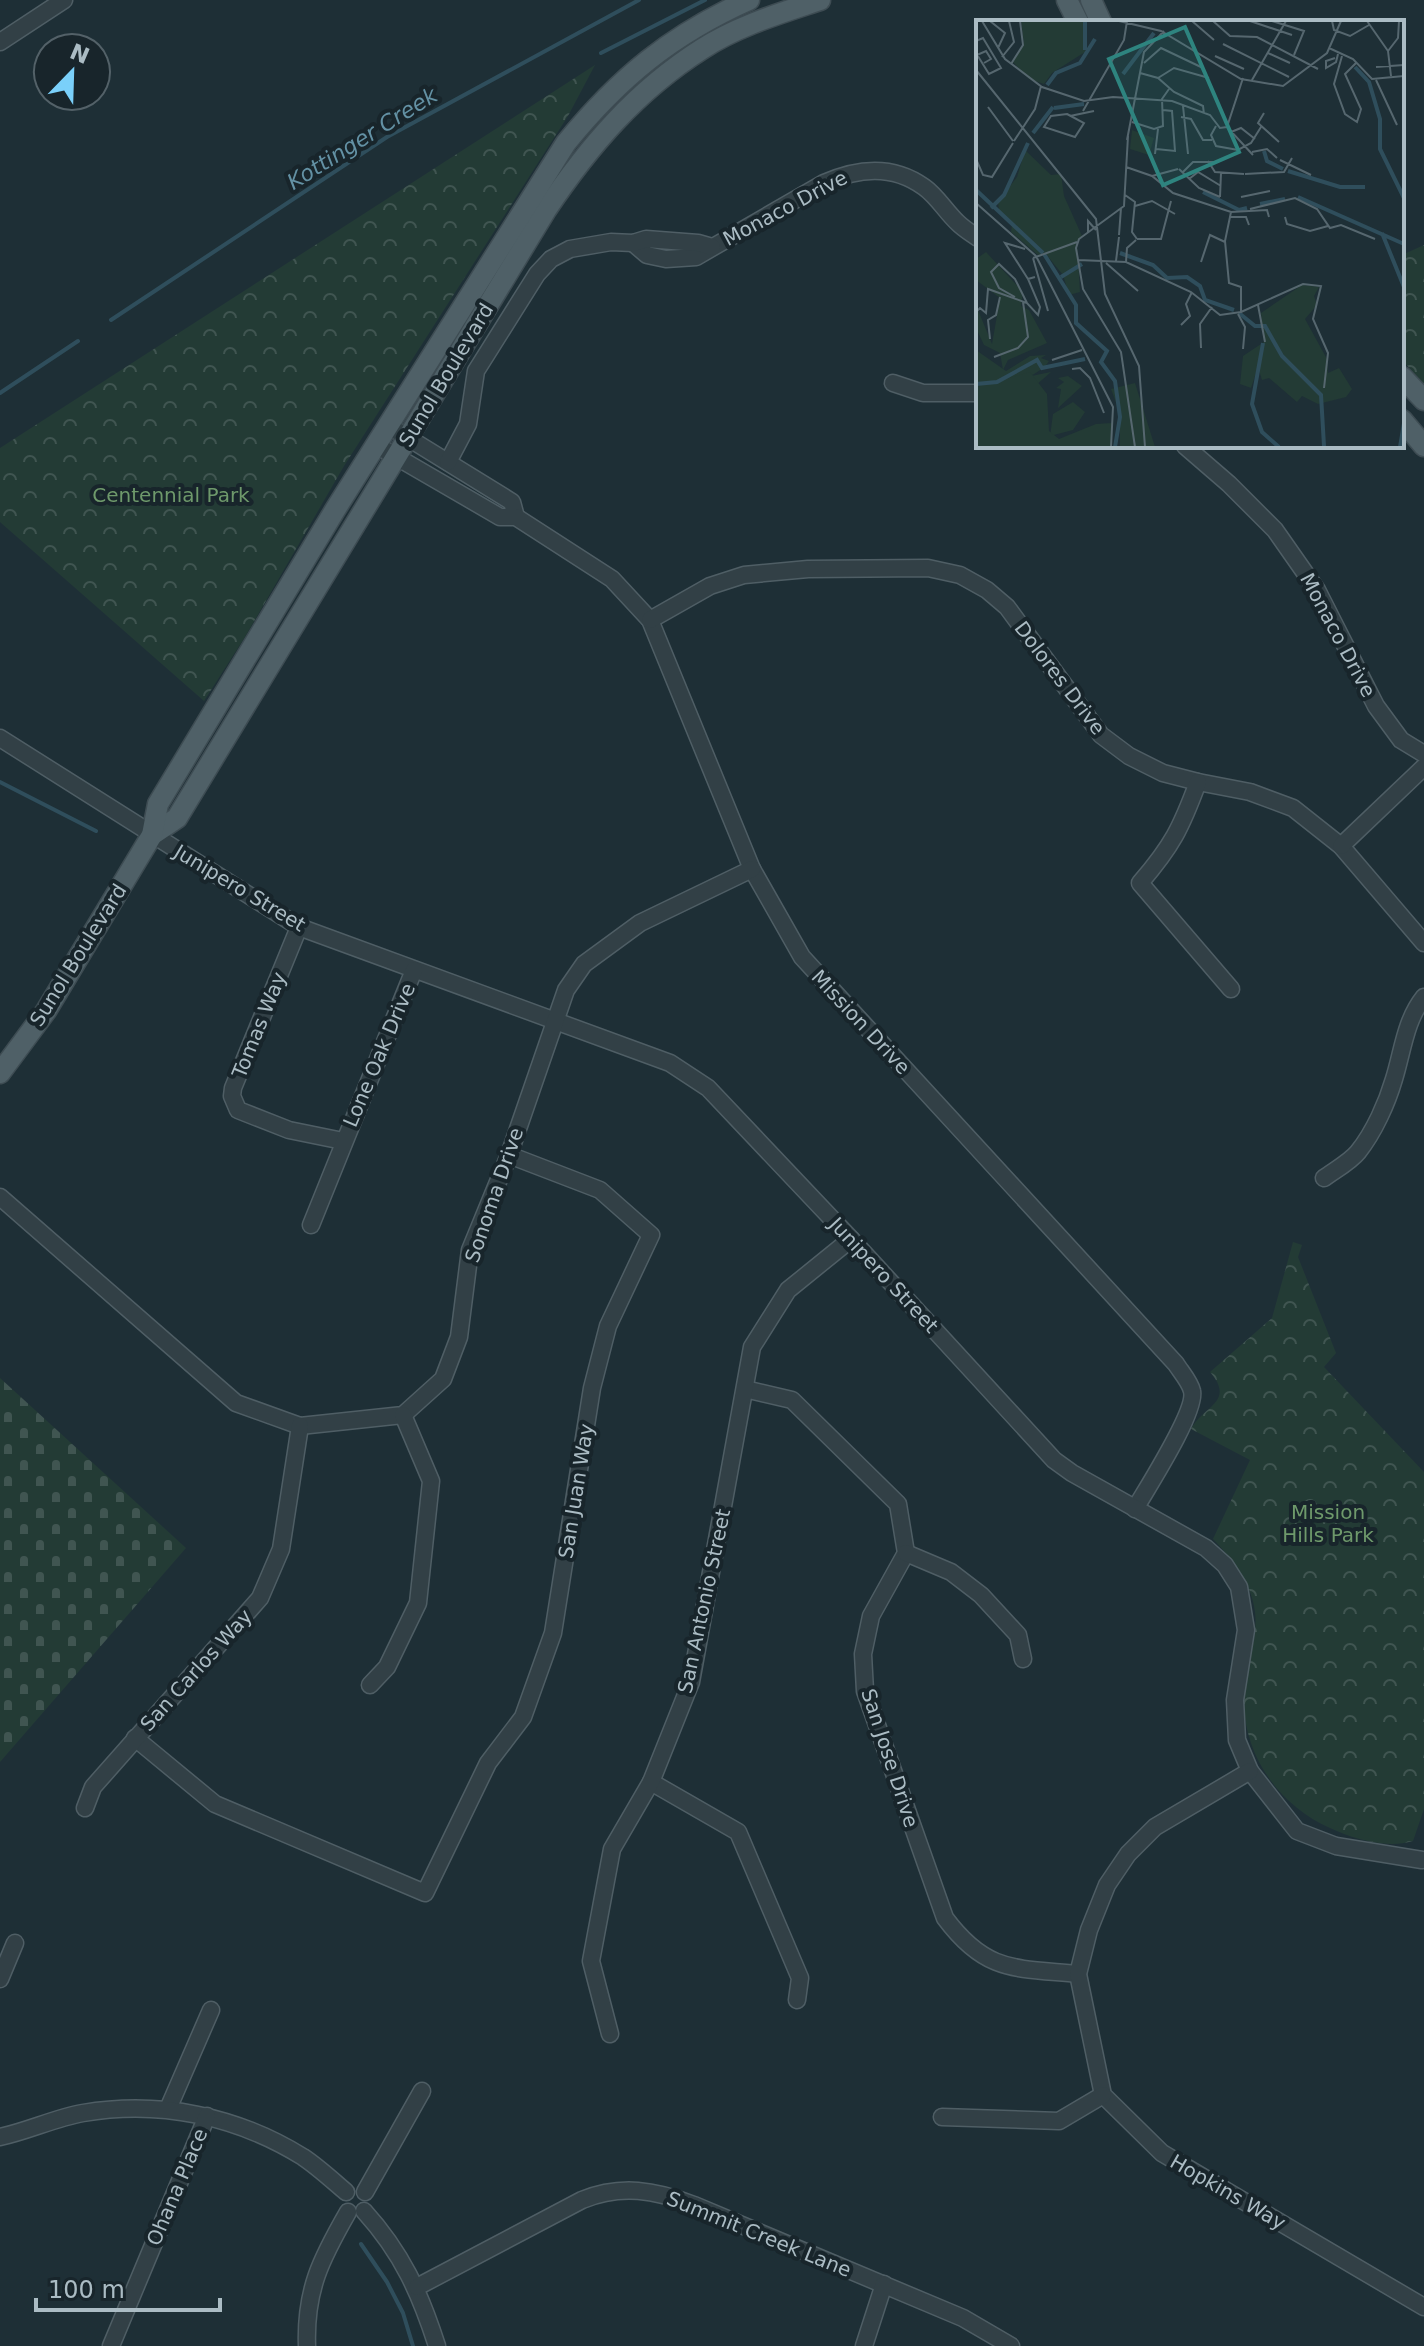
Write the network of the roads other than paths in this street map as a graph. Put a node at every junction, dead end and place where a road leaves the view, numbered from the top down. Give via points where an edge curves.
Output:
1 (64, 0) edge
2 (749, 0) edge
3 (820, 0) edge
4 (1067, 0) edge
5 (1091, 0) edge
6 (1077, 20) edge
7 (1100, 20) edge
8 (0, 42) edge
9 (976, 236) edge
10 (1404, 379) edge
11 (893, 383) dead end
12 (976, 393) edge
13 (1424, 400) edge
14 (1404, 422) edge
15 (388, 425) junction
16 (408, 438) junction
17 (376, 445) junction
18 (1424, 446) edge
19 (1187, 448) edge
20 (397, 457) junction
21 (448, 462) junction
22 (516, 517) junction
23 (650, 620) junction
24 (0, 738) edge
25 (1424, 754) edge
26 (1424, 767) edge
27 (1198, 782) junction
28 (152, 835) junction
29 (1341, 846) junction
30 (752, 869) junction
31 (299, 927) junction
32 (1424, 943) edge
33 (414, 970) junction
34 (1231, 989) dead end
35 (1424, 997) edge
36 (554, 1019) junction
37 (0, 1073) edge
38 (343, 1141) junction
39 (509, 1155) junction
40 (1324, 1178) dead end
41 (0, 1197) edge
42 (311, 1225) dead end
43 (851, 1239) junction
44 (745, 1389) junction
45 (403, 1415) junction
46 (300, 1426) junction
47 (1135, 1509) junction
48 (906, 1553) junction
49 (1023, 1659) dead end
50 (370, 1685) dead end
51 (135, 1738) junction
52 (1250, 1771) junction
53 (651, 1782) junction
54 (85, 1808) dead end
55 (1423, 1856) edge
56 (1424, 1878) edge
57 (15, 1943) dead end
58 (1078, 1974) junction
59 (0, 1979) edge
60 (797, 2000) dead end
61 (211, 2010) dead end
62 (610, 2034) dead end
63 (422, 2091) dead end
64 (1103, 2095) junction
65 (168, 2109) junction
66 (207, 2116) junction
67 (942, 2117) dead end
68 (0, 2137) edge
69 (346, 2192) junction
70 (365, 2192) junction
71 (356, 2212) junction
72 (884, 2284) junction
73 (417, 2287) junction
74 (1424, 2307) edge
75 (111, 2346) edge
76 (307, 2346) edge
77 (437, 2346) edge
78 (864, 2346) edge
79 (1011, 2346) edge

1 - 8 street
2 - 15 main road, Sunol Boulevard via 661,49 594,108 535,189
3 - 16 main road, Sunol Boulevard via 703,47 640,95 580,159
4 - 6 main road
5 - 7 main road
9 - 21 street, Monaco Drive via 926,188 902,174 872,169 824,183 712,247 646,239 570,249 537,274 476,371 468,424
10 - 13 main road
11 - 12 street via 923,393
14 - 18 main road
15 - 16 street, Mission Drive
15 - 17 main road, Sunol Boulevard
16 - 20 main road, Sunol Boulevard
16 - 21 street, Mission Drive
17 - 20 street, Mission Drive
17 - 28 main road, Sunol Boulevard via 158,804
19 - 25 street, Monaco Drive via 1275,530 1317,590 1376,706 1401,740
20 - 22 street, Mission Drive via 500,517
20 - 28 main road, Sunol Boulevard via 177,818
21 - 22 street, Mission Drive via 512,502
22 - 23 street, Mission Drive via 612,579
23 - 27 street, Dolores Drive via 710,586 744,575 928,568 960,575 1007,607 1101,735 1140,762
23 - 30 street, Mission Drive
24 - 28 street, Junipero Street
26 - 29 street
27 - 29 street, Dolores Drive via 1250,792 1293,808
27 - 34 street via 1168,850 1140,883
28 - 31 street, Junipero Street
28 - 37 main road, Sunol Boulevard via 59,992
29 - 32 street, Dolores Drive
30 - 36 street, Sonoma Drive via 640,923 584,964
30 - 47 street, Mission Drive via 802,957 1184,1377 1192,1403
31 - 33 street, Junipero Street
31 - 38 street, Tomas Way via 232,1096 238,1110 289,1130
33 - 36 street, Junipero Street
33 - 38 street, Lone Oak Drive
35 - 40 street via 1406,1031 1394,1081 1374,1127 1357,1153
36 - 39 street, Sonoma Drive
36 - 43 street, Junipero Street via 670,1063 708,1088
38 - 42 street, Lone Oak Drive
39 - 45 street, Sonoma Drive via 470,1250 459,1337 443,1379
39 - 51 street, San Juan Way via 600,1190 651,1235 608,1326 592,1388 553,1633 523,1717 488,1763 425,1893 215,1804
41 - 46 street via 236,1403
43 - 44 street, San Antonio Street via 788,1290 752,1347
43 - 47 street, Junipero Street via 1054,1460
44 - 48 street via 792,1400 898,1504
44 - 53 street, San Antonio Street via 691,1682
45 - 46 street
45 - 50 street via 431,1481 418,1603 387,1667
46 - 51 street, San Carlos Way via 281,1549 260,1598
47 - 52 street, Junipero Street via 1206,1548 1239,1587 1246,1630 1235,1700 1237,1740
48 - 49 street via 951,1572 981,1595 1018,1635
48 - 58 street, San Jose Drive via 871,1616 863,1654 865,1691 945,1918 982,1955 1007,1967
51 - 54 street, San Carlos Way via 93,1787
52 - 55 street, Junipero Street via 1297,1831 1336,1846
52 - 58 street via 1155,1827 1128,1854 1107,1885
53 - 60 street via 738,1832 800,1978
53 - 62 street, San Antonio Street via 612,1849 591,1961
55 - 56 street
57 - 59 street
58 - 64 street
61 - 65 street
63 - 70 street
64 - 67 street via 1059,2121
64 - 74 street, Hopkins Way via 1162,2153
65 - 66 street
65 - 68 street via 80,2114
66 - 69 street via 304,2158
66 - 75 street, Ohana Place
69 - 70 street
69 - 71 street via 342,2204
70 - 71 street via 368,2204
71 - 73 street via 396,2251
71 - 76 street via 320,2261
72 - 73 street, Summit Creek Lane via 694,2205 635,2189 582,2200
72 - 78 street
72 - 79 street, Summit Creek Lane via 963,2318
73 - 77 street

